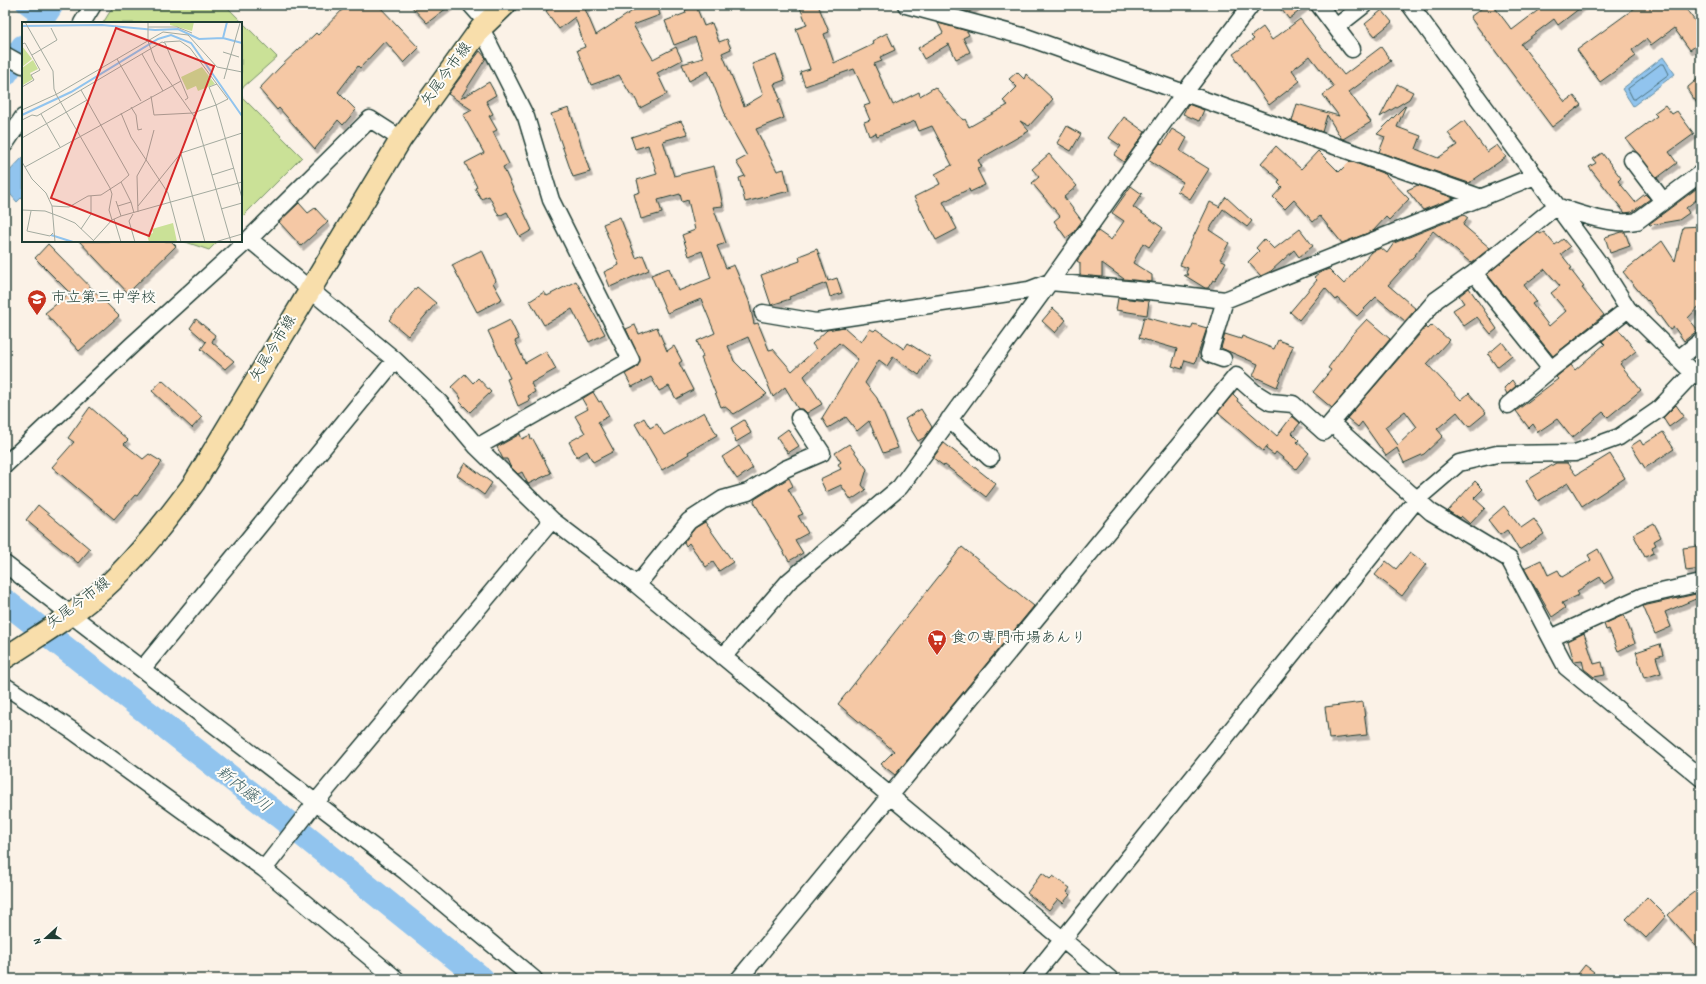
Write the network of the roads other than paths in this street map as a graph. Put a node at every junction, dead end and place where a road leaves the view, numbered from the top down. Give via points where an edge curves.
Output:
1 (93, 5) edge
2 (471, 5) edge
3 (505, 5) edge
4 (906, 5) edge
5 (1250, 5) edge
6 (1319, 5) edge
7 (1364, 5) edge
8 (1410, 5) edge
9 (83, 22) edge
10 (484, 25) junction
11 (1336, 27) junction
12 (1352, 49) dead end
13 (5, 55) edge
14 (22, 64) edge
15 (1185, 92) junction
16 (22, 118) edge
17 (401, 139) junction
18 (5, 144) edge
19 (1632, 160) dead end
20 (1701, 173) edge
21 (1535, 176) junction
22 (1482, 198) junction
23 (1663, 201) junction
24 (1556, 206) junction
25 (249, 239) junction
26 (1474, 273) junction
27 (1050, 282) junction
28 (310, 290) junction
29 (1225, 300) junction
30 (1628, 309) junction
31 (763, 313) dead end
32 (1701, 341) edge
33 (1223, 359) dead end
34 (1678, 359) junction
35 (395, 360) junction
36 (1551, 369) junction
37 (1697, 375) edge
38 (1508, 405) dead end
39 (799, 418) dead end
40 (948, 420) junction
41 (1332, 423) junction
42 (477, 447) junction
43 (990, 458) dead end
44 (5, 465) edge
45 (1417, 499) junction
46 (552, 520) junction
47 (5, 564) edge
48 (1701, 583) edge
49 (637, 585) junction
50 (71, 613) junction
51 (1551, 638) junction
52 (723, 657) junction
53 (5, 658) edge
54 (143, 668) junction
55 (5, 686) edge
56 (1701, 778) edge
57 (890, 796) junction
58 (316, 802) junction
59 (264, 869) junction
60 (1063, 940) junction
61 (396, 979) edge
62 (534, 979) edge
63 (739, 979) edge
64 (1031, 979) edge
65 (1110, 979) edge

1 - 9 street
2 - 10 street
3 - 10 main road, 矢尾今市線
4 - 15 street via 1026,37
5 - 15 street
6 - 11 street
7 - 11 street
8 - 21 street
10 - 17 main road, 矢尾今市線
10 - 42 street via 526,117 551,200 631,360
11 - 12 street
13 - 14 street
15 - 22 street
15 - 27 street
16 - 18 street
17 - 25 street via 370,119
17 - 28 main road, 矢尾今市線
19 - 23 street
20 - 23 street
21 - 22 street
21 - 24 street
22 - 29 street
23 - 24 street via 1637,221 1629,223 1584,215
24 - 26 street
24 - 30 street via 1601,266
25 - 28 street
25 - 44 street
26 - 36 street
26 - 41 street via 1436,300
27 - 29 street
27 - 31 street via 1029,290 816,322
27 - 40 street
28 - 35 street
28 - 50 main road, 矢尾今市線 via 194,483 158,531 111,582
29 - 33 street via 1209,354
30 - 34 street
30 - 36 street
32 - 34 street
34 - 37 street
35 - 42 street via 439,402
35 - 54 street
36 - 38 street
37 - 45 street via 1658,410 1619,436 1574,454 1497,454 1459,463
39 - 49 street via 822,453 785,469 748,492 724,499 689,521
40 - 43 street
40 - 52 street via 900,488 789,581
41 - 45 street
41 - 57 street via 1324,432 1293,404 1270,402 1236,376
42 - 46 street
45 - 51 street via 1431,512 1509,559
45 - 60 street
46 - 49 street
46 - 58 street
47 - 50 street
48 - 51 street via 1643,596
49 - 52 street
50 - 53 main road, 矢尾今市線
50 - 54 street
51 - 56 street via 1566,667
52 - 57 street
54 - 58 street
55 - 59 street via 73,731
57 - 60 street
57 - 63 street
58 - 59 street
58 - 62 street via 406,872
59 - 61 street
60 - 64 street
60 - 65 street

